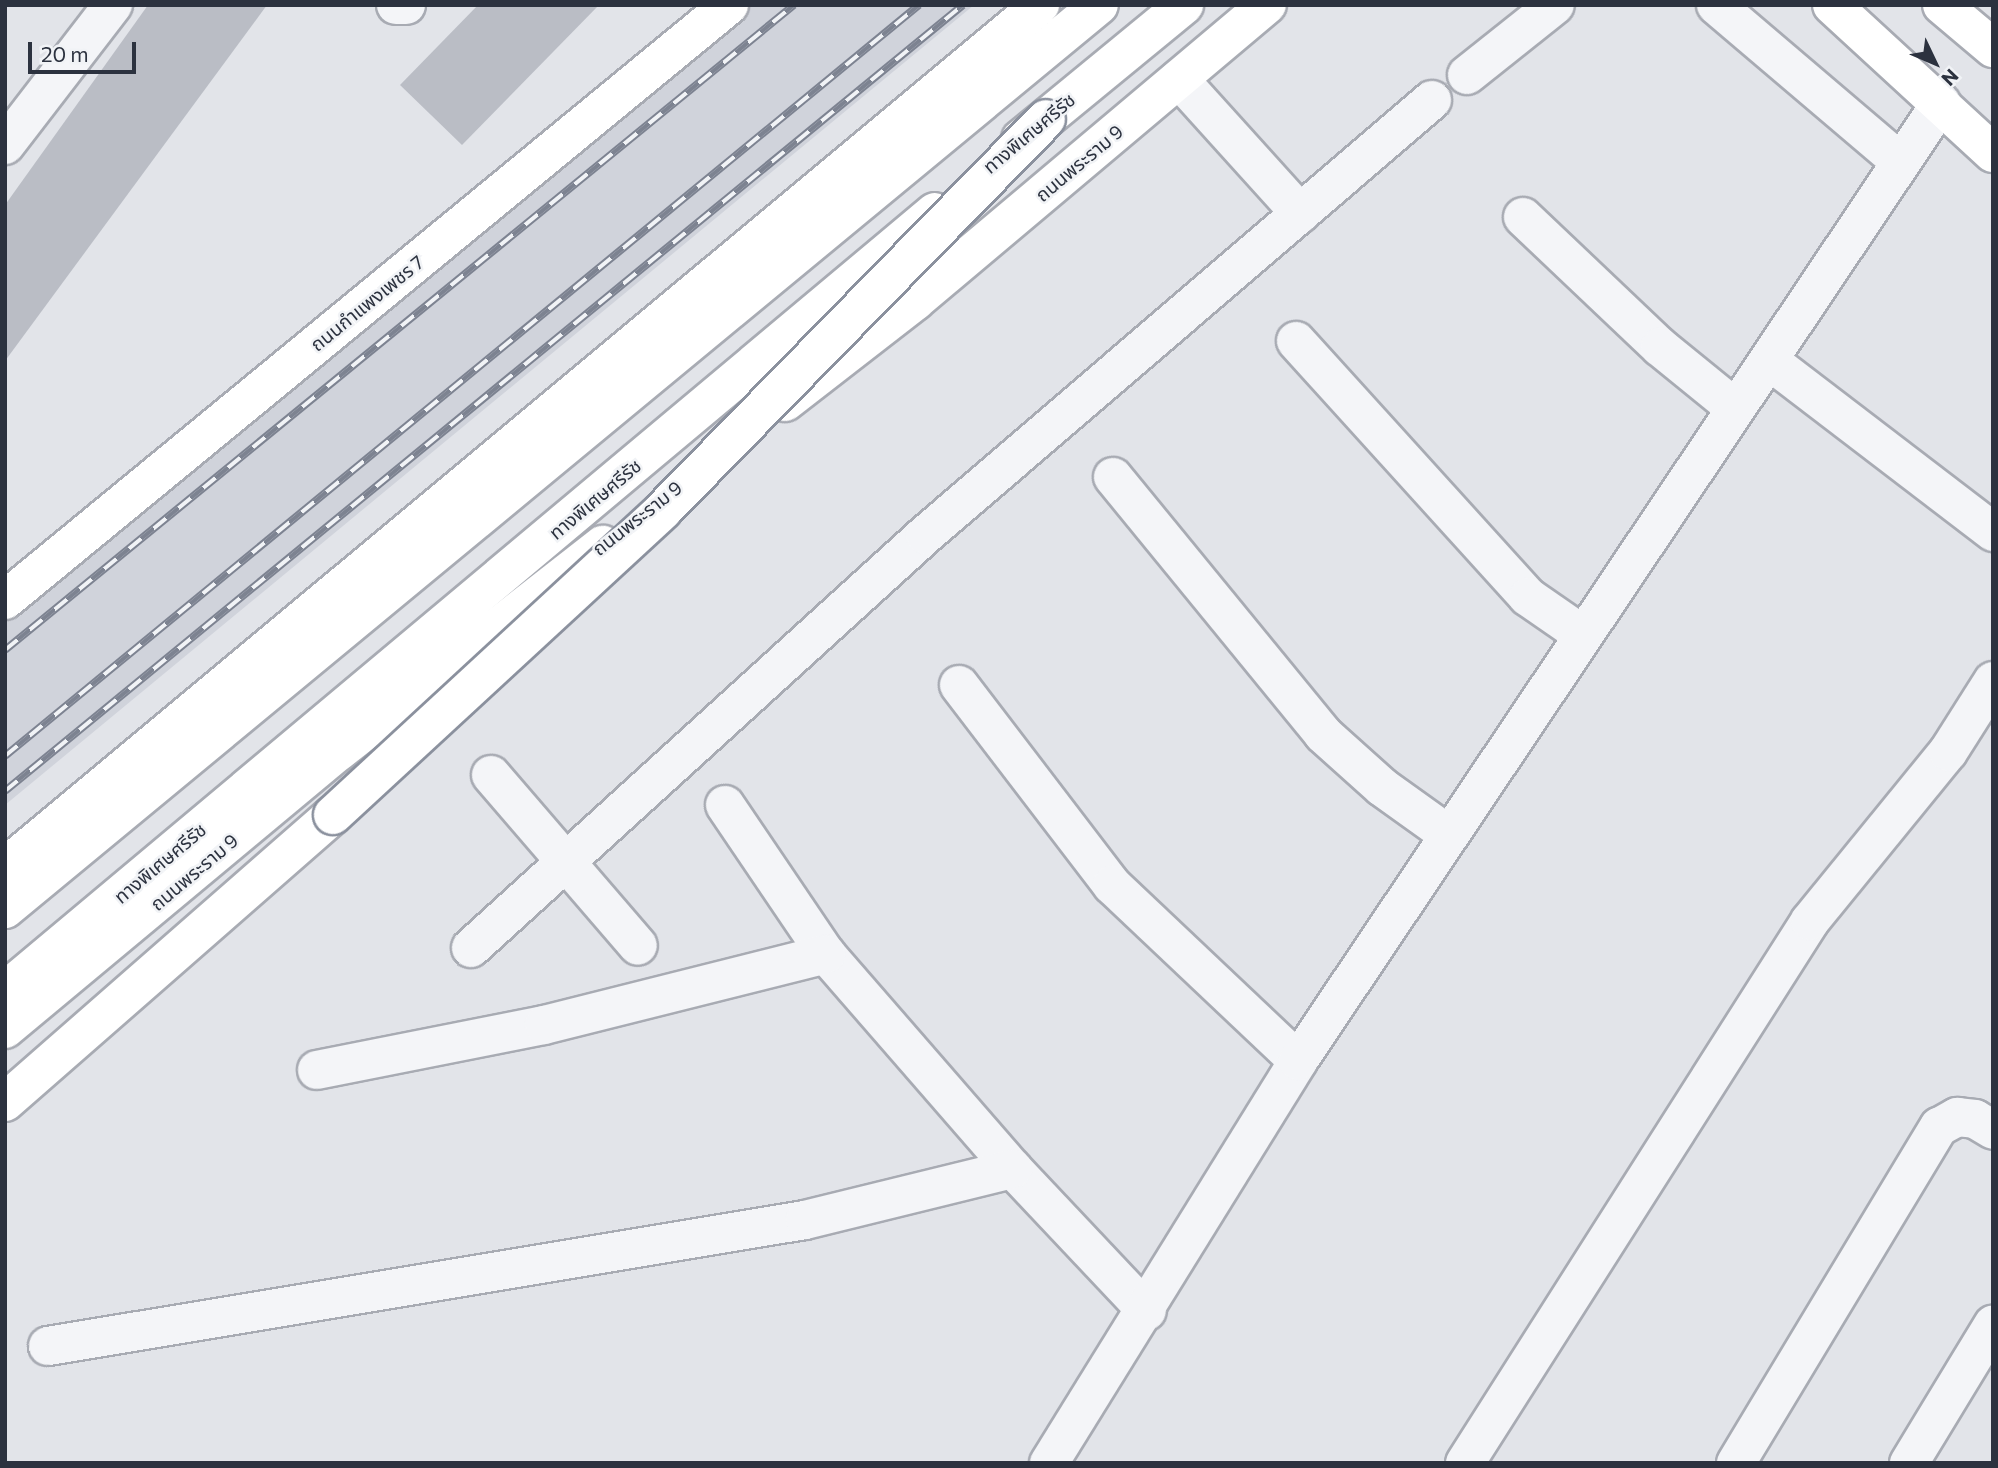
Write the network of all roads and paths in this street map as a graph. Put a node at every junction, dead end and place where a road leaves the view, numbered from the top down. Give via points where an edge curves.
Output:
1 (113, 5) edge
2 (396, 5) edge
3 (406, 5) edge
4 (729, 5) edge
5 (1040, 5) edge
6 (1099, 5) edge
7 (1184, 5) edge
8 (1267, 5) edge
9 (1555, 5) edge
10 (1716, 5) edge
11 (1832, 5) edge
12 (1942, 5) edge
13 (1993, 48) edge
14 (1467, 75) dead end
15 (1179, 79) junction
16 (1432, 100) dead end
17 (1941, 103) junction
18 (1046, 119) junction
19 (5, 145) edge
20 (1993, 153) edge
21 (1899, 161) junction
22 (1300, 212) junction
23 (1523, 217) dead end
24 (1296, 341) dead end
25 (1770, 362) junction
26 (1735, 408) junction
27 (1113, 477) dead end
28 (1993, 532) edge
29 (5, 600) edge
30 (1583, 635) junction
31 (1993, 681) edge
32 (959, 685) dead end
33 (491, 775) dead end
34 (724, 805) dead end
35 (1449, 835) junction
36 (564, 860) junction
37 (5, 867) edge
38 (5, 909) edge
39 (638, 946) dead end
40 (471, 948) dead end
41 (827, 954) junction
42 (5, 991) edge
43 (5, 1029) edge
44 (1298, 1061) junction
45 (317, 1070) dead end
46 (5, 1102) edge
47 (1993, 1130) edge
48 (1013, 1169) junction
49 (1147, 1311) junction
50 (1993, 1325) edge
51 (48, 1346) dead end
52 (1049, 1463) edge
53 (1465, 1463) edge
54 (1736, 1463) edge
55 (1909, 1463) edge

1 - 19 street
2 - 3 street
4 - 29 main road, ถนนกำแพงเพชร 7
5 - 37 main road
6 - 38 main road
7 - 18 main road, ทางพิเศษศรีรัช
8 - 15 main road, ถนนพระราม 9
9 - 14 street
10 - 21 street
11 - 17 main road
12 - 13 main road
15 - 22 street
15 - 43 main road, ถนนพระราม 9 via 915,301 339,751
16 - 22 street
17 - 20 main road
17 - 21 street
18 - 42 main road, ทางพิเศษศรีรัช, bridge
18 - 46 main road, bridge via 663,510 333,815
21 - 25 street
22 - 36 street via 925,535
23 - 26 street via 1660,347
24 - 30 street via 1528,597
25 - 26 street
25 - 28 street
26 - 30 street
27 - 35 street via 1323,734 1382,787
30 - 35 street
31 - 53 street via 1948,752 1810,921
32 - 44 street via 1112,885
33 - 36 street
34 - 41 street
35 - 44 street
36 - 39 street
36 - 40 street
41 - 45 street via 544,1025
41 - 48 street
44 - 49 street
47 - 54 street via 1975,1119 1957,1117 1939,1127
48 - 49 street
48 - 51 street via 804,1220
49 - 52 street
50 - 55 street

